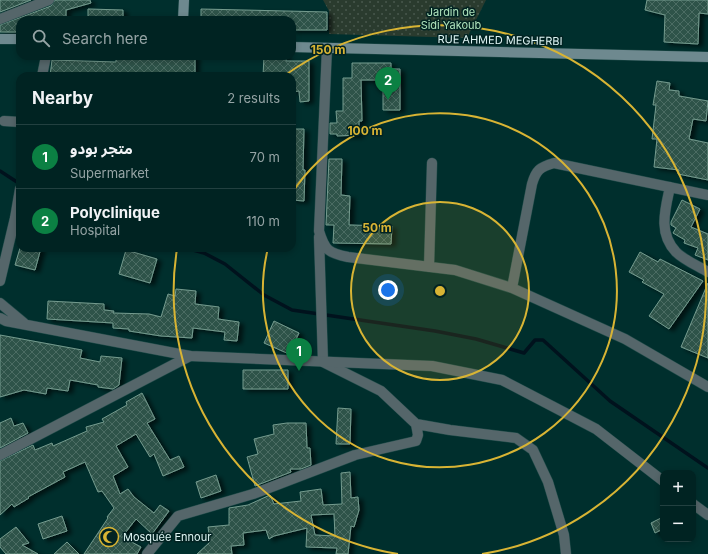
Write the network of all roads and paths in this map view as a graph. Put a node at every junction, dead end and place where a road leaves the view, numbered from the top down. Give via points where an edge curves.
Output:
1 (49, 0) edge
2 (184, 0) edge
3 (183, 16) edge
4 (0, 19) edge
5 (0, 39) edge
6 (16, 39) edge
7 (296, 47) edge
8 (327, 48) junction
9 (708, 57) edge
10 (45, 60) edge
11 (43, 72) edge
12 (4, 121) dead end
13 (16, 122) edge
14 (432, 163) dead end
15 (670, 187) junction
16 (708, 195) edge
17 (16, 212) edge
18 (319, 231) junction
19 (2, 266) edge
20 (429, 267) junction
21 (708, 272) edge
22 (0, 281) edge
23 (512, 288) junction
24 (0, 303) edge
25 (0, 318) edge
26 (24, 323) junction
27 (190, 356) junction
28 (323, 362) junction
29 (708, 388) edge
30 (416, 424) junction
31 (0, 455) edge
32 (660, 479) edge
33 (696, 506) edge
34 (708, 515) edge
35 (147, 554) edge
36 (566, 554) edge

1 - 4 street
2 - 3 main road
5 - 6 main road
7 - 8 main road, RUE AHMED MEGHERBI
8 - 9 main road, RUE AHMED MEGHERBI
8 - 18 street
10 - 11 street
12 - 13 street
14 - 20 street
15 - 16 street
15 - 21 street via 663,220 666,236 676,253
15 - 23 street via 554,164 542,167 536,172 532,184
17 - 19 street
18 - 20 street via 323,244 331,253
18 - 28 street
19 - 22 street
20 - 23 street via 455,270
23 - 29 street via 625,339
24 - 26 street
25 - 26 street
26 - 27 street
27 - 28 street
27 - 31 street
28 - 30 street via 381,391
28 - 32 street via 432,366 502,380 596,429
30 - 35 street via 416,441 355,455 253,494 178,516
30 - 36 street via 516,438 533,450 548,482 564,535
33 - 34 street

